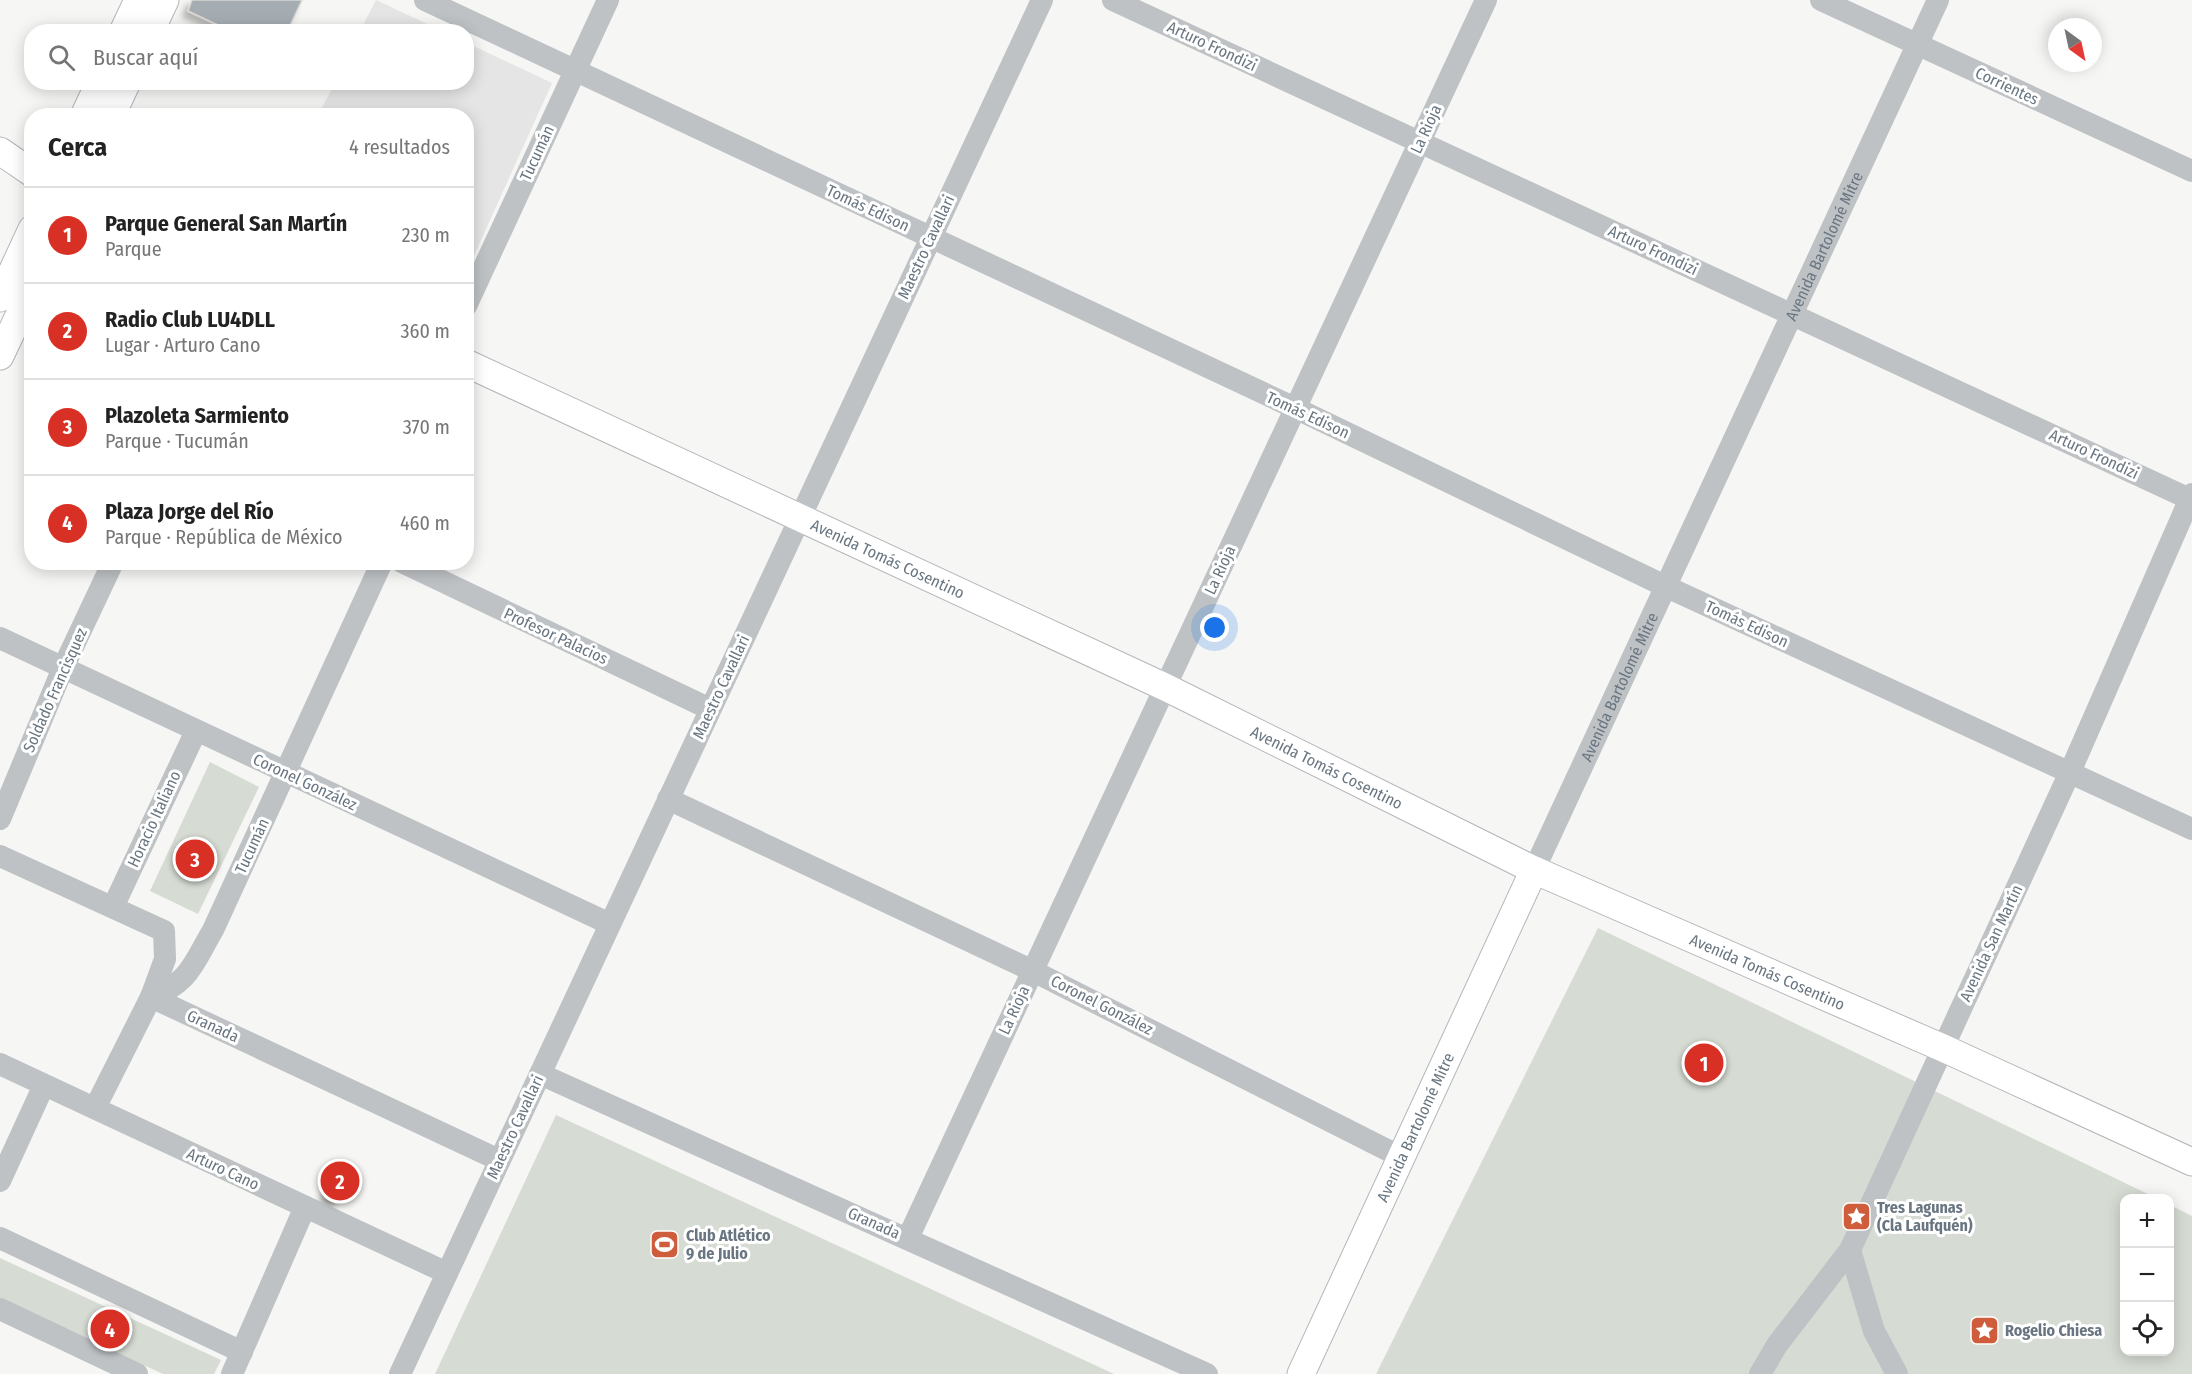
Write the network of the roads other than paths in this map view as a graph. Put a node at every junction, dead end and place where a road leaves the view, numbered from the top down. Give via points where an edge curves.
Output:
1 (138, 0) edge
2 (165, 0) edge
3 (425, 0) edge
4 (608, 0) edge
5 (1042, 0) edge
6 (1113, 0) edge
7 (1486, 0) edge
8 (1821, 0) edge
9 (1938, 0) edge
10 (127, 24) edge
11 (154, 24) edge
12 (1918, 45) junction
13 (575, 71) junction
14 (96, 90) edge
15 (122, 90) edge
16 (88, 108) edge
17 (115, 108) edge
18 (1420, 142) junction
19 (0, 143) edge
20 (24, 149) edge
21 (0, 151) edge
22 (24, 168) edge
23 (2192, 171) edge
24 (931, 237) junction
25 (24, 246) edge
26 (474, 289) edge
27 (0, 298) edge
28 (24, 305) edge
29 (1791, 314) junction
30 (0, 356) edge
31 (474, 372) edge
32 (1295, 408) junction
33 (2191, 498) edge
34 (800, 518) junction
35 (109, 570) edge
36 (378, 570) edge
37 (419, 570) edge
38 (1667, 587) junction
39 (0, 638) edge
40 (63, 668) junction
41 (1165, 687) junction
42 (710, 709) junction
43 (196, 731) junction
44 (285, 772) junction
45 (2070, 772) junction
46 (668, 800) junction
47 (0, 819) edge
48 (2192, 829) edge
49 (0, 856) edge
50 (1534, 870) junction
51 (113, 907) junction
52 (610, 924) junction
53 (1033, 970) junction
54 (151, 997) junction
55 (1943, 1048) junction
56 (0, 1064) edge
57 (540, 1074) junction
58 (44, 1084) junction
59 (95, 1108) junction
60 (1401, 1157) junction
61 (500, 1160) junction
62 (2192, 1162) edge
63 (0, 1180) edge
64 (305, 1207) junction
65 (0, 1238) edge
66 (908, 1238) junction
67 (1850, 1250) junction
68 (447, 1273) junction
69 (0, 1309) edge
70 (242, 1352) junction
71 (137, 1374) edge
72 (232, 1374) edge
73 (400, 1374) edge
74 (1207, 1374) edge
75 (1301, 1374) edge
76 (1760, 1374) edge
77 (1897, 1374) edge

1 - 10 main road
2 - 11 main road
3 - 13 street, Tomás Edison
4 - 13 street, Tucumán
5 - 24 street, Maestro Cavallari
6 - 18 street, Arturo Frondizi
7 - 18 street, La Rioja
8 - 12 street, Corrientes
9 - 12 street, Avenida Bartolomé Mitre
12 - 23 street, Corrientes
12 - 29 street, Avenida Bartolomé Mitre
13 - 24 street, Tomás Edison
13 - 26 street, Tucumán
14 - 16 main road
15 - 17 main road
18 - 29 street, Arturo Frondizi
18 - 32 street, La Rioja
19 - 20 main road
21 - 22 main road
24 - 32 street, Tomás Edison
24 - 34 street, Maestro Cavallari
25 - 27 main road
28 - 30 main road
29 - 33 street, Arturo Frondizi
29 - 38 street, Avenida Bartolomé Mitre
31 - 34 main road, Avenida Tomás Cosentino
32 - 38 street, Tomás Edison
32 - 41 street, La Rioja
33 - 45 street, Avenida San Martín
34 - 41 main road, Avenida Tomás Cosentino
34 - 42 street, Maestro Cavallari
35 - 40 street, Soldado Francisquez
36 - 44 street, Tucumán
37 - 42 street, Profesor Palacios
38 - 45 street, Tomás Edison
38 - 50 street, Avenida Bartolomé Mitre
39 - 40 street, Coronel González
40 - 43 street, Coronel González
40 - 47 street, Soldado Francisquez
41 - 50 main road, Avenida Tomás Cosentino
41 - 53 street, La Rioja
42 - 46 street, Maestro Cavallari
43 - 44 street, Coronel González
43 - 51 street, Horacio Italiano
44 - 52 street, Coronel González
44 - 54 street, Tucumán via 213,930 187,975 172,990
45 - 48 street, Tomás Edison
45 - 55 street, Avenida San Martín
46 - 52 street, Maestro Cavallari
46 - 53 street, Coronel González
49 - 51 street
50 - 55 main road, Avenida Tomás Cosentino
50 - 60 main road, Avenida Bartolomé Mitre
51 - 54 street via 164,931 165,959
52 - 57 street, Maestro Cavallari
53 - 60 street, Coronel González
53 - 66 street, La Rioja
54 - 59 street
54 - 61 street, Granada
55 - 62 main road, Avenida Tomás Cosentino
55 - 67 street, Avenida San Martín
56 - 58 street, Arturo Cano
57 - 61 street, Maestro Cavallari
57 - 66 street, Granada
58 - 59 street, Arturo Cano
58 - 63 street
59 - 64 street, Arturo Cano
60 - 75 main road, Avenida Bartolomé Mitre
61 - 68 street, Maestro Cavallari
64 - 68 street, Arturo Cano
64 - 70 street
65 - 70 street
66 - 74 street, Granada
67 - 76 street, Avenida San Martín via 1777,1345
67 - 77 street via 1874,1331
68 - 73 street, Maestro Cavallari
69 - 71 street
70 - 72 street

